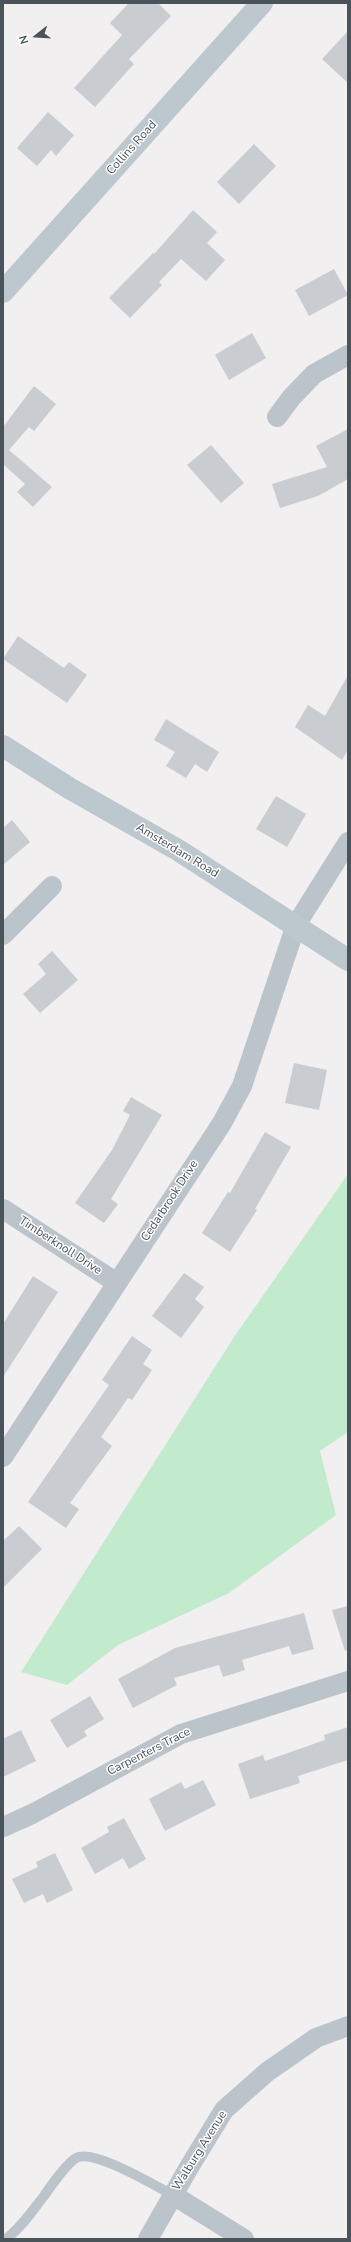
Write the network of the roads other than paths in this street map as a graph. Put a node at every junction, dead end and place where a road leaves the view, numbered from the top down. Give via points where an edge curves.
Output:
1 (262, 3) edge
2 (3, 292) edge
3 (348, 355) edge
4 (277, 417) dead end
5 (3, 746) edge
6 (348, 842) edge
7 (52, 886) dead end
8 (296, 925) junction
9 (3, 935) edge
10 (348, 960) edge
11 (3, 1209) edge
12 (117, 1283) junction
13 (3, 1458) edge
14 (348, 1681) edge
15 (3, 1827) edge
16 (348, 2026) edge
17 (173, 2195) junction
18 (6, 2239) edge
19 (148, 2239) edge
20 (244, 2239) edge

1 - 2 main road, Collins Road
3 - 4 street via 314,374
5 - 8 main road, Amsterdam Road via 69,788 178,850
6 - 8 street, Cedarbrook Drive
7 - 9 street
8 - 10 main road, Amsterdam Road
8 - 12 street, Cedarbrook Drive via 242,1086 222,1123
11 - 12 street, Timberknoll Drive
12 - 13 street, Cedarbrook Drive
14 - 15 street, Carpenters Trace via 181,1734
16 - 17 street, Walburg Avenue via 316,2038 267,2072 224,2110
17 - 18 lane via 90,2155 76,2158 52,2184 18,2230
17 - 19 street, Walburg Avenue
17 - 20 street

